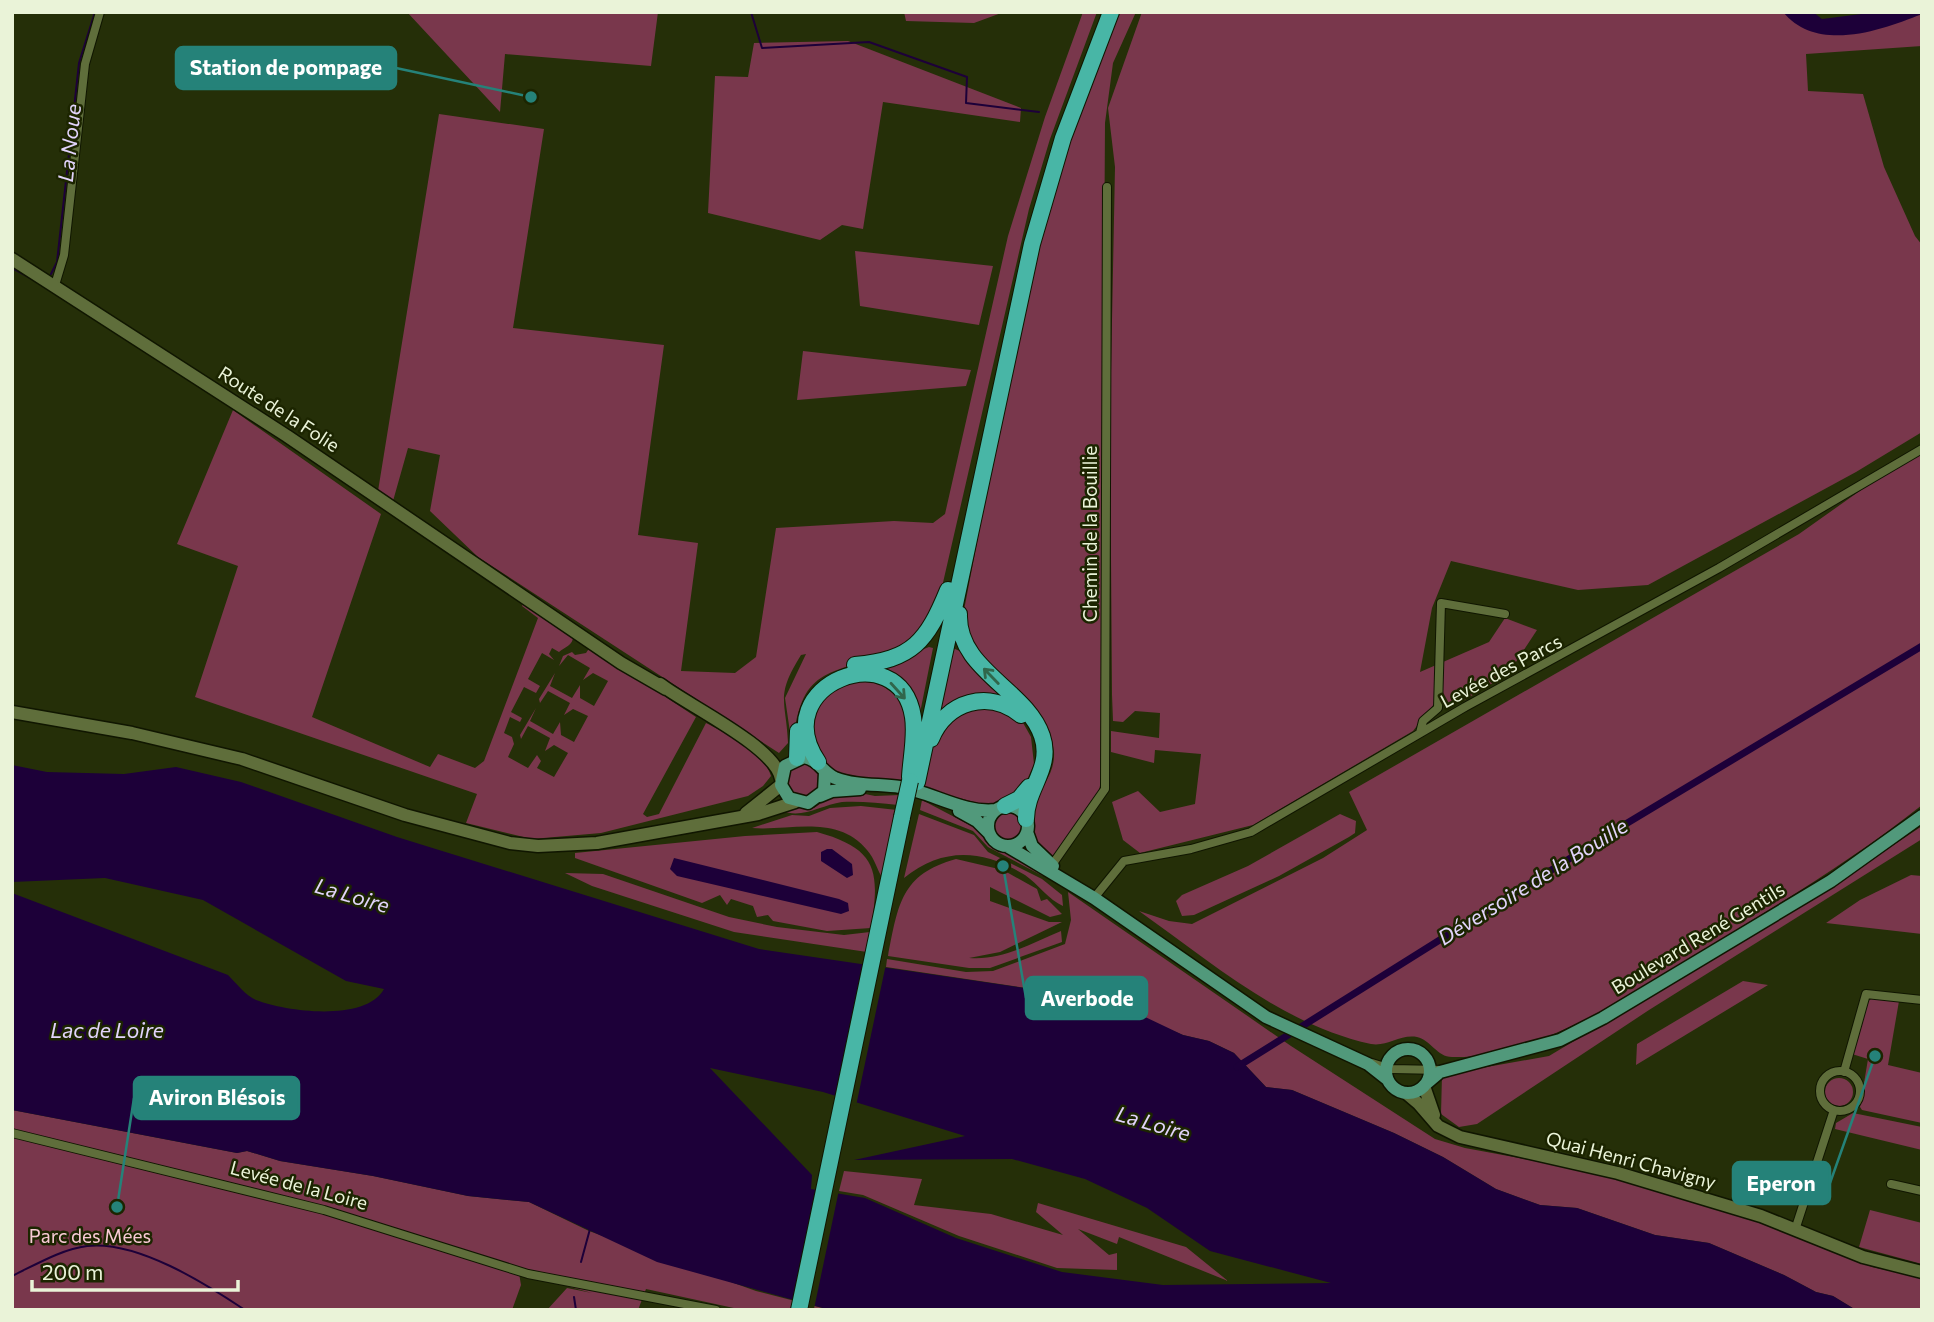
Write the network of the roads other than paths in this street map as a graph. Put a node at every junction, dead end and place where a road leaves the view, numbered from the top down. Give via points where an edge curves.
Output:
1 (100, 12) edge
2 (1102, 12) edge
3 (1111, 12) edge
4 (1107, 187) dead end
5 (12, 259) edge
6 (55, 285) junction
7 (1922, 449) edge
8 (962, 574) junction
9 (948, 590) junction
10 (1504, 614) dead end
11 (1438, 708) junction
12 (1464, 708) junction
13 (12, 712) edge
14 (1420, 733) junction
15 (759, 750) junction
16 (794, 759) junction
17 (922, 761) junction
18 (821, 767) junction
19 (914, 781) junction
20 (781, 782) junction
21 (820, 796) junction
22 (796, 802) junction
23 (1000, 808) junction
24 (1922, 816) edge
25 (735, 818) junction
26 (1026, 825) junction
27 (989, 833) junction
28 (1007, 846) junction
29 (1052, 865) junction
30 (1094, 898) junction
31 (879, 942) junction
32 (1922, 1000) edge
33 (1327, 1046) junction
34 (1424, 1057) junction
35 (1479, 1063) junction
36 (1388, 1068) junction
37 (1844, 1072) junction
38 (1427, 1080) junction
39 (1406, 1093) junction
40 (1834, 1110) junction
41 (1447, 1131) junction
42 (12, 1133) edge
43 (1891, 1184) dead end
44 (1922, 1191) edge
45 (1795, 1230) junction
46 (1922, 1272) edge
47 (716, 1310) edge
48 (799, 1310) edge
49 (807, 1310) edge

1 - 6 street via 85,64 64,255
2 - 9 highway via 1038,192
3 - 8 highway via 1063,138 1032,244
4 - 29 street, Chemin de la Bouillie via 1105,789
5 - 6 main road, Route de la Folie
6 - 15 main road, Route de la Folie via 522,595 614,650
7 - 12 street, Levée des Parcs via 1629,619
8 - 17 highway
26 -> 8 highway via 1028,800 1044,766 1044,743 1034,720 983,667 962,637
9 - 16 highway via 933,626 918,645 887,661 838,670 809,693 798,722
9 - 19 highway
10 - 11 street via 1441,603
11 - 12 street
11 - 14 street via 1423,721
12 - 14 street, Levée des Parcs
13 - 25 main road via 242,759 405,815 510,843 568,846
14 - 30 street, Levée des Parcs via 1251,832 1124,861
15 - 16 main road, Route de la Folie
15 - 20 main road, Route de la Folie via 778,770
16 - 18 main road
16 - 20 main road
17 - 19 highway
17 - 23 highway via 936,728 952,710 978,700 1008,706 1033,732 1038,758 1025,792
18 -> 19 highway via 811,752 806,730 814,700 836,679 868,673 888,680 909,705 914,727
18 - 21 main road via 826,785
18 - 23 main road via 851,782 914,790 974,810
19 - 31 highway, bridge
20 - 22 main road via 784,792
20 - 25 main road via 770,797
21 - 22 main road via 808,803
21 - 27 main road via 848,789 898,791 951,807
22 - 25 main road
23 - 26 main road via 1018,808
23 - 27 main road via 989,820
24 - 35 main road, Boulevard René Gentils via 1831,881 1603,1018 1560,1040
26 - 28 main road via 1019,842
26 - 29 main road via 1032,846
27 - 28 main road
28 - 30 main road
29 - 30 main road
30 - 33 main road via 1266,1017
31 - 48 highway
31 - 49 highway
32 - 37 street via 1866,994
33 - 36 main road via 1376,1068
33 - 36 main road via 1374,1058
34 - 35 main road, Boulevard René Gentils via 1451,1064
34 - 36 main road, Boulevard René Gentils via 1410,1049 1399,1051
34 - 38 main road
35 - 38 main road, Boulevard René Gentils via 1440,1072
36 - 38 street
36 - 39 main road via 1394,1089
37 - 40 street via 1831,1073 1820,1089 1823,1102
37 - 40 street via 1858,1084 1859,1097 1851,1107
38 - 39 main road, Boulevard René Gentils
38 - 41 main road via 1431,1110
39 - 41 main road via 1431,1121
40 - 45 street
41 - 45 main road, Quai Henri Chavigny via 1618,1173
42 - 47 street, Levée de la Loire via 324,1210 528,1273
43 - 44 street
45 - 46 main road, Quai Henri Chavigny via 1863,1257

